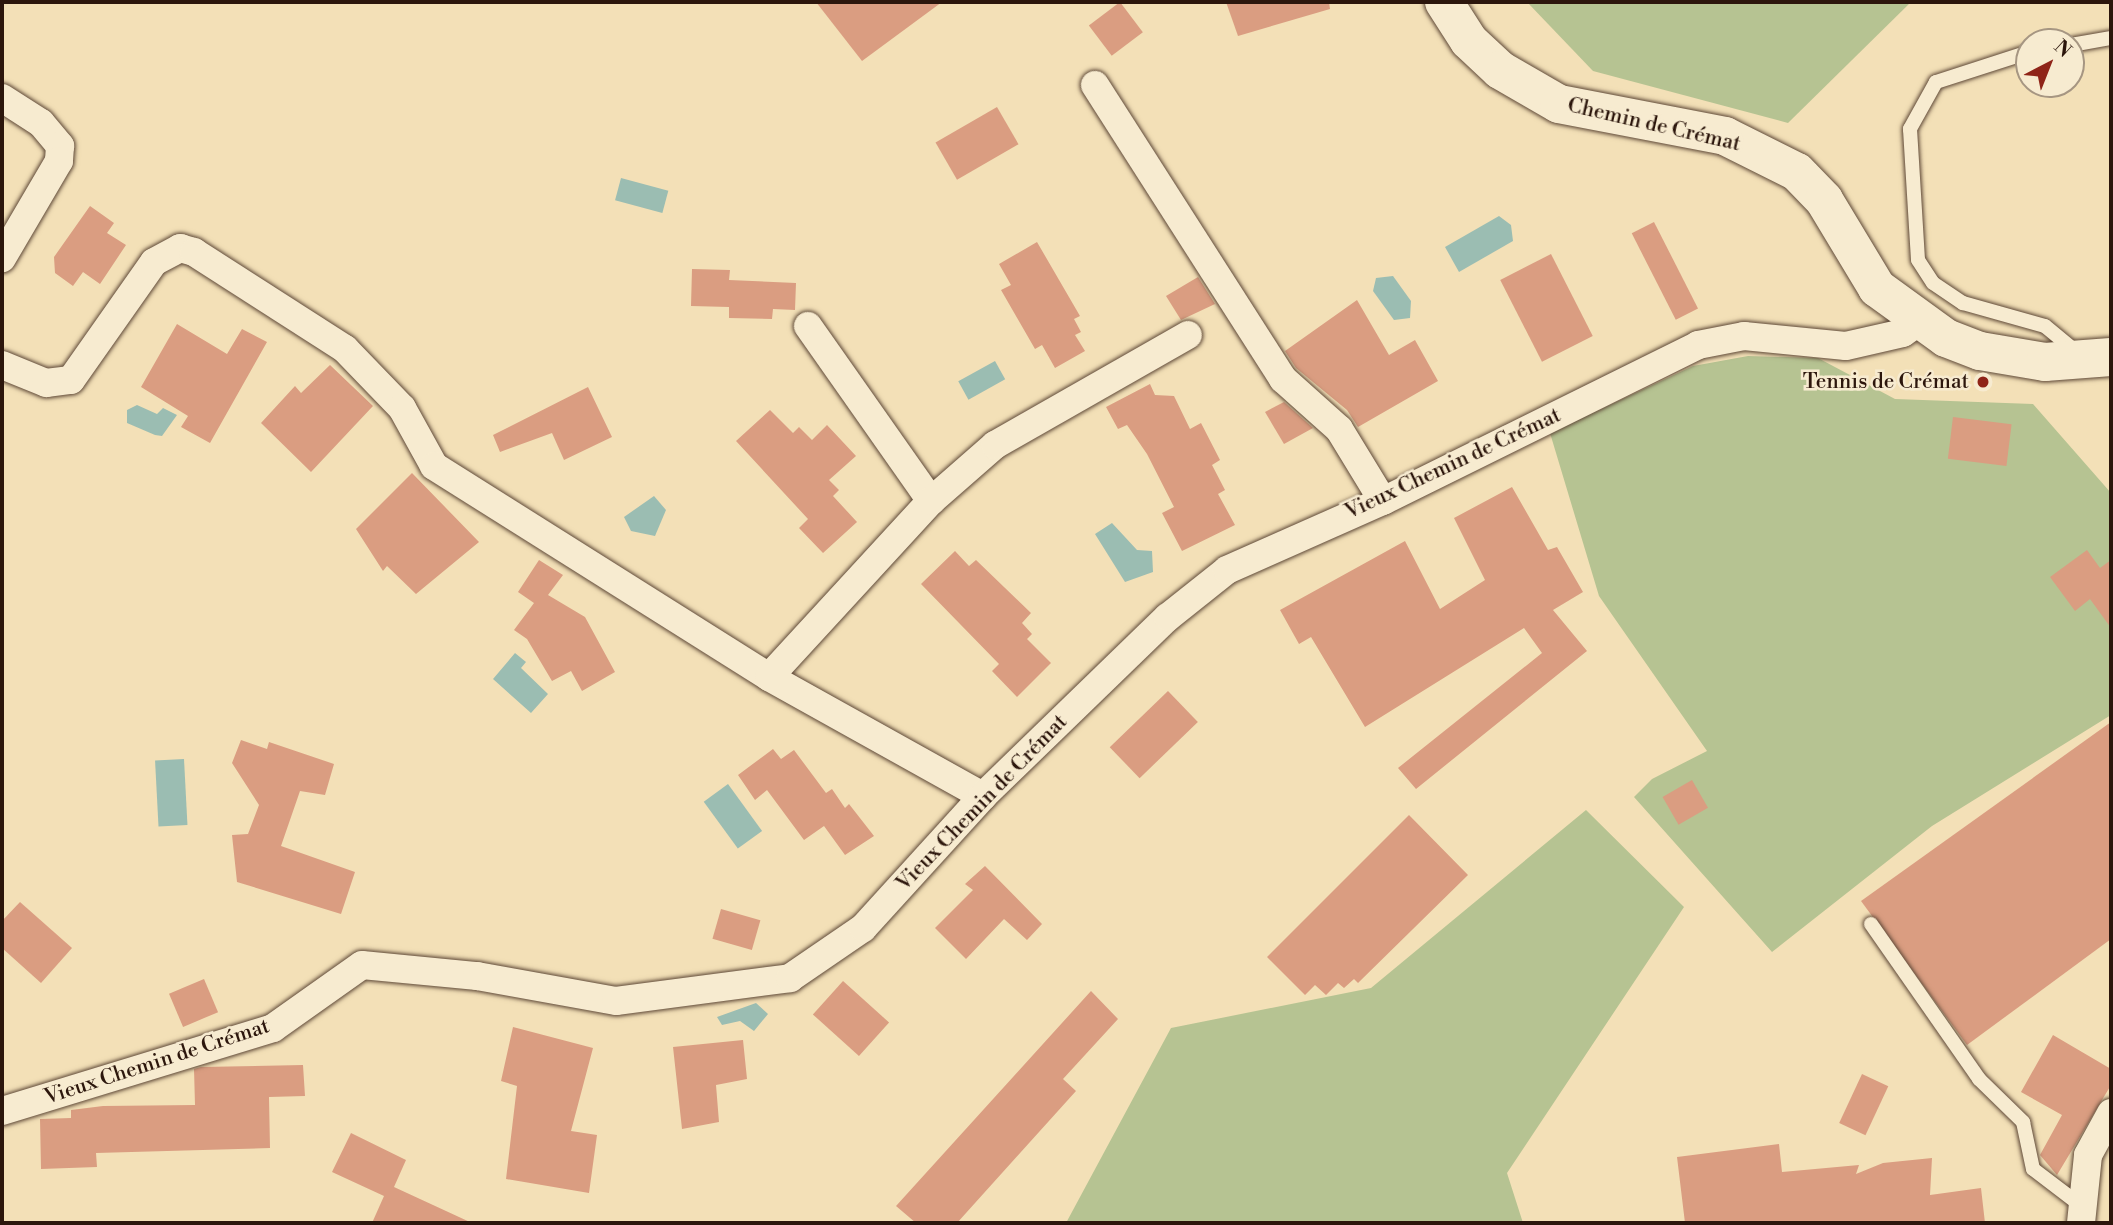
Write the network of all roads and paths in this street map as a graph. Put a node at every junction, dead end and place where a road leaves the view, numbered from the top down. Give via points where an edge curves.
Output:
1 (1444, 2) edge
2 (2111, 38) edge
3 (2085, 43) edge
4 (2015, 57) edge
5 (1095, 85) dead end
6 (2, 98) edge
7 (2, 258) edge
8 (1918, 322) junction
9 (808, 326) dead end
10 (1188, 335) dead end
11 (2099, 360) edge
12 (2, 365) edge
13 (1383, 501) junction
14 (930, 502) junction
15 (769, 677) junction
16 (983, 796) junction
17 (1871, 924) dead end
18 (2, 1111) edge
19 (2111, 1113) edge
20 (2080, 1214) edge

1 - 8 street, Chemin de Crémat via 1469,41 1500,70 1559,104 1725,136 1797,172 1824,200 1877,288
2 - 3 lane
4 - 11 lane via 1936,82 1910,129 1919,260 1933,283 1963,303 2061,333
5 - 13 street via 1283,379 1339,429
6 - 7 street via 48,128 60,146 59,161
8 - 11 street, Chemin de Crémat via 1980,351
8 - 13 street, Vieux Chemin de Crémat via 1903,333 1846,346 1744,336 1698,345
9 - 14 street
10 - 14 street via 1015,432
12 - 15 street via 46,383 71,380 154,262 180,248 194,252 345,349 402,408 434,466
13 - 16 street, Vieux Chemin de Crémat via 1227,570 1168,617
14 - 15 street
15 - 16 street
16 - 18 street, Vieux Chemin de Crémat via 863,928 790,978 617,1001 477,976 362,965 273,1028
17 - 20 lane via 1979,1079 2023,1122 2033,1169
19 - 20 street via 2088,1155

